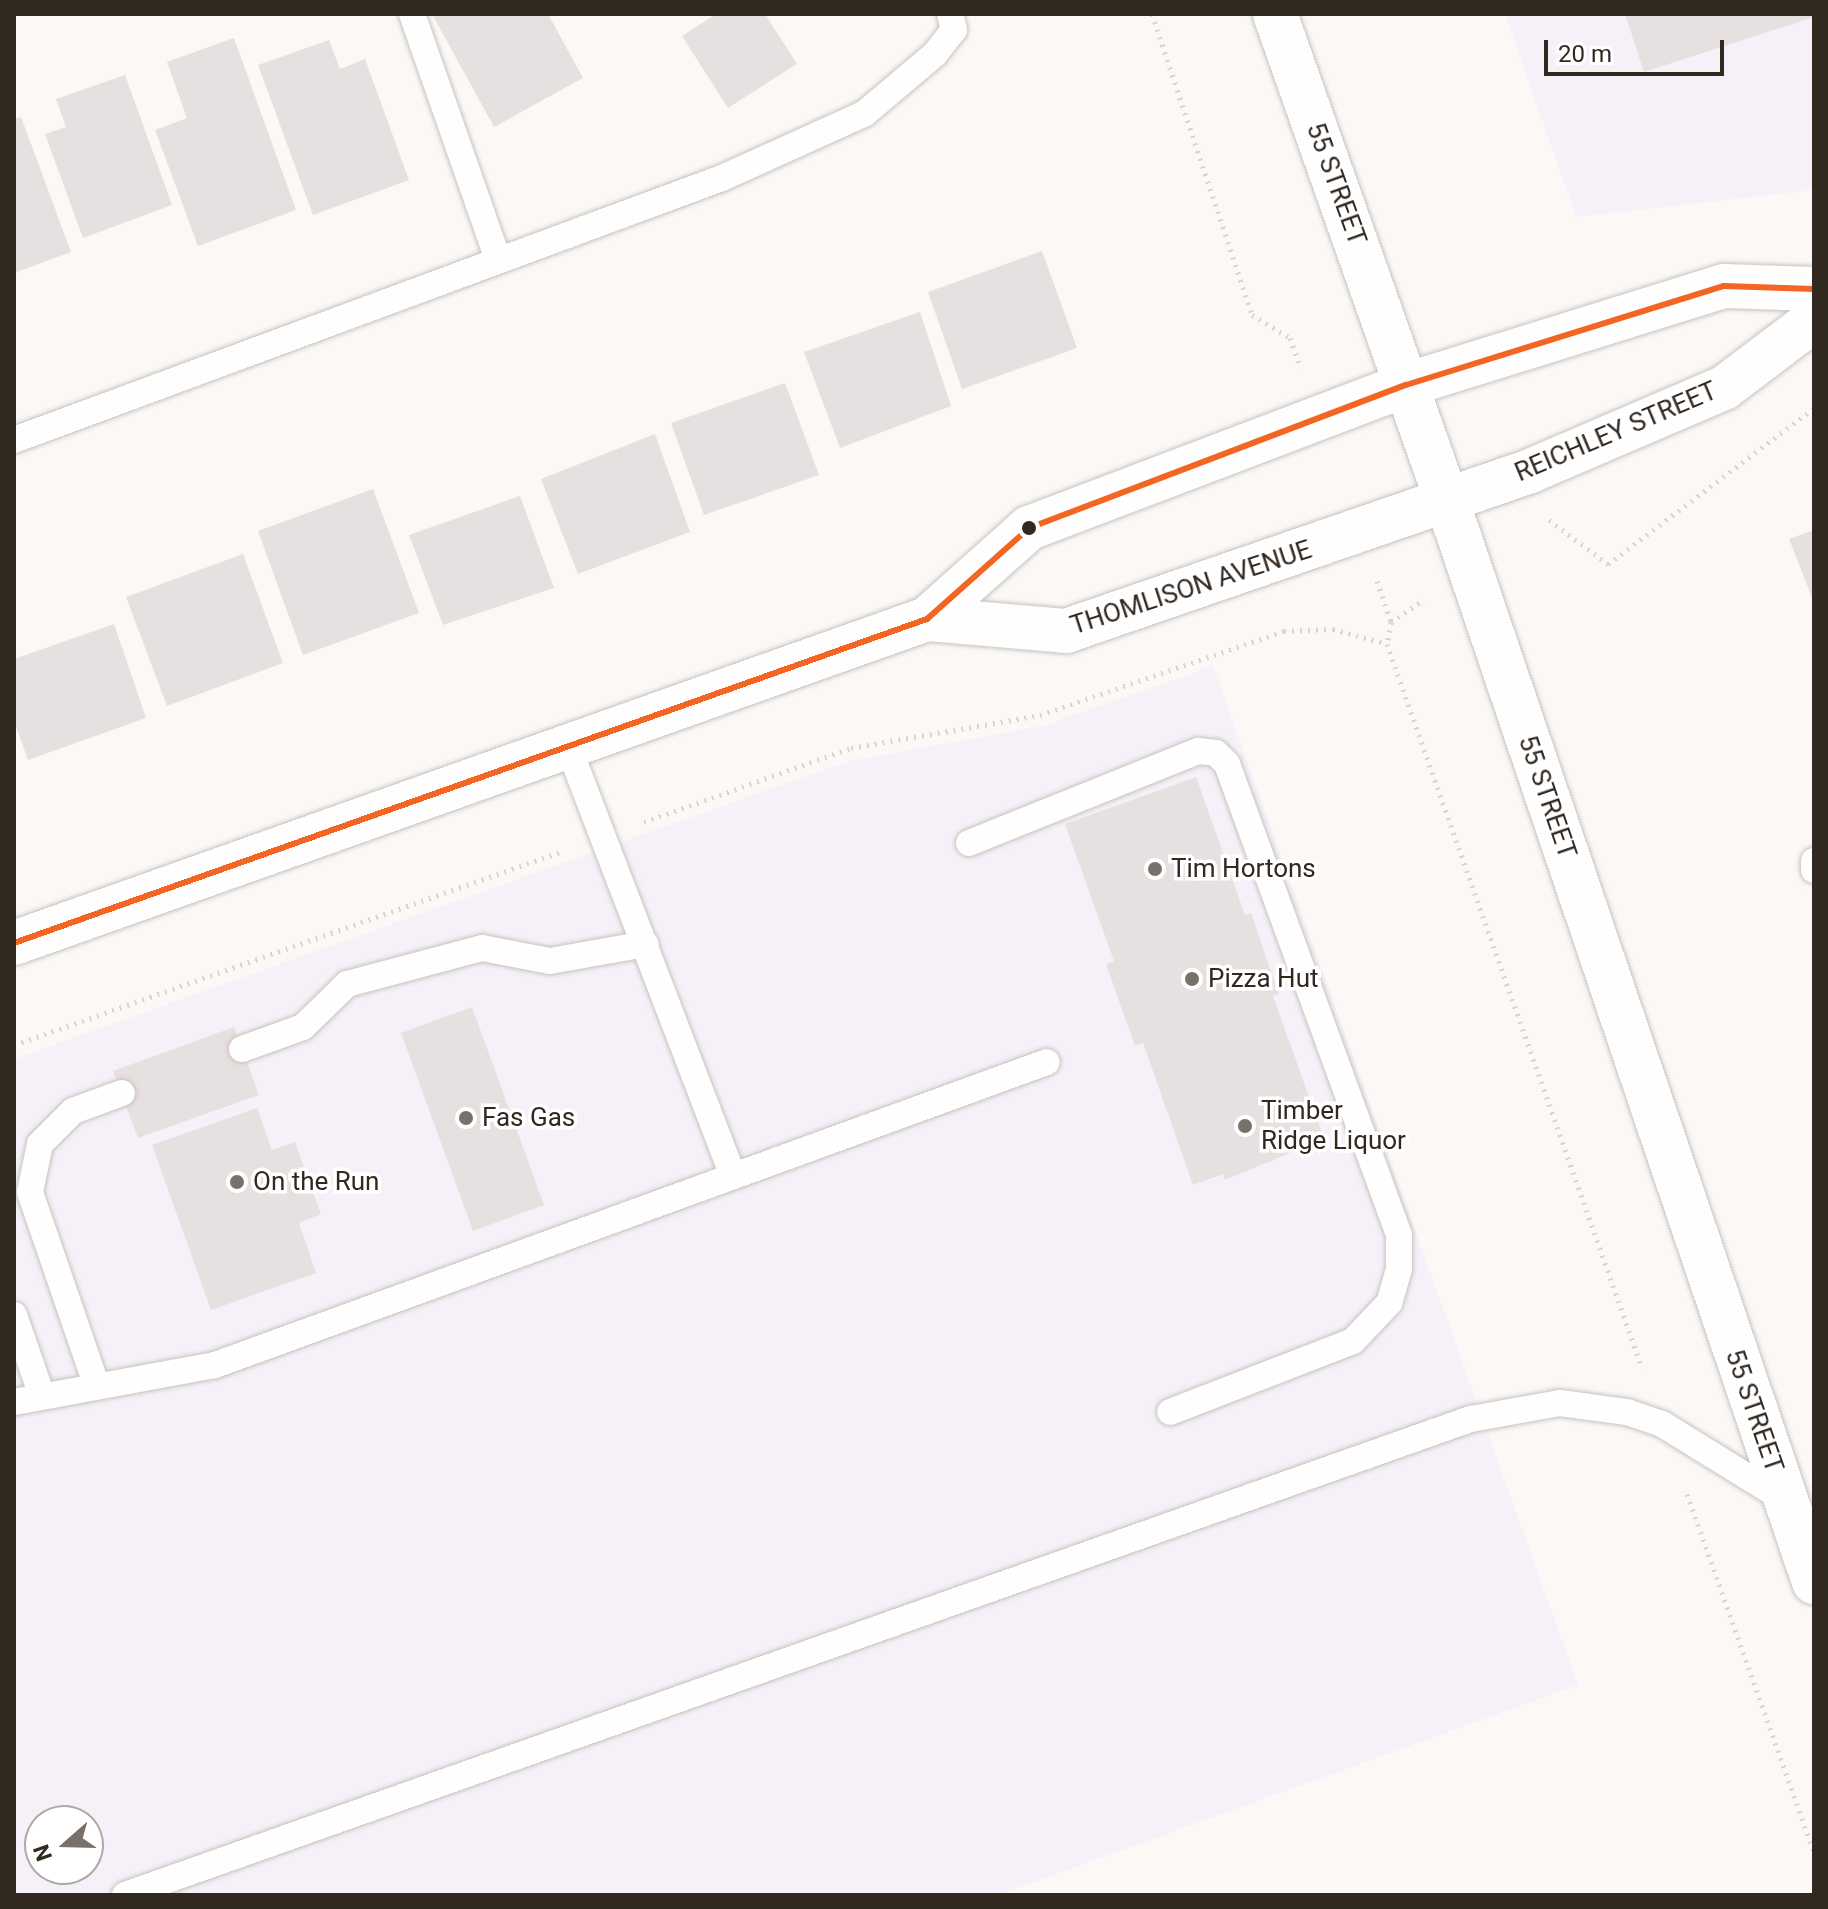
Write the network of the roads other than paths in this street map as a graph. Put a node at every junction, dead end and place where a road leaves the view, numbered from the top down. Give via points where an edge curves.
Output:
1 (412, 14) edge
2 (950, 14) edge
3 (1275, 14) edge
4 (498, 259) junction
5 (1814, 289) edge
6 (1814, 320) edge
7 (1406, 385) junction
8 (14, 440) edge
9 (1446, 498) junction
10 (927, 619) junction
11 (568, 746) junction
12 (969, 843) dead end
13 (1814, 861) edge
14 (1814, 870) edge
15 (14, 943) edge
16 (645, 944) junction
17 (242, 1049) dead end
18 (1047, 1062) dead end
19 (122, 1093) dead end
20 (732, 1174) junction
21 (14, 1315) edge
22 (96, 1384) junction
23 (41, 1393) junction
24 (14, 1402) edge
25 (1170, 1412) dead end
26 (1785, 1500) junction
27 (1814, 1582) edge
28 (125, 1895) edge

1 - 4 lane
2 - 4 lane via 954,30 935,54 864,114 722,178
3 - 7 street, 55 STREET
4 - 8 lane
5 - 7 street via 1724,286
6 - 9 street, REICHLEY STREET via 1724,388 1530,471
7 - 9 street, 55 STREET
7 - 10 street, THOMLISON AVENUE via 1029,528
9 - 10 street, THOMLISON AVENUE via 1066,631
9 - 26 street, 55 STREET
10 - 11 street, THOMLISON AVENUE
11 - 15 street, THOMLISON AVENUE
11 - 16 lane
12 - 25 lane via 1198,751 1216,753 1227,764 1399,1235 1399,1269 1389,1303 1353,1341
13 - 14 lane
16 - 17 lane via 550,961 482,948 347,984 303,1027
16 - 20 lane
18 - 20 lane
19 - 22 lane via 73,1111 40,1144 30,1192
20 - 22 lane via 215,1365
21 - 23 lane
22 - 23 lane
23 - 24 lane
26 - 27 street, 55 STREET
26 - 28 lane via 1662,1424 1627,1412 1560,1403 1471,1419

